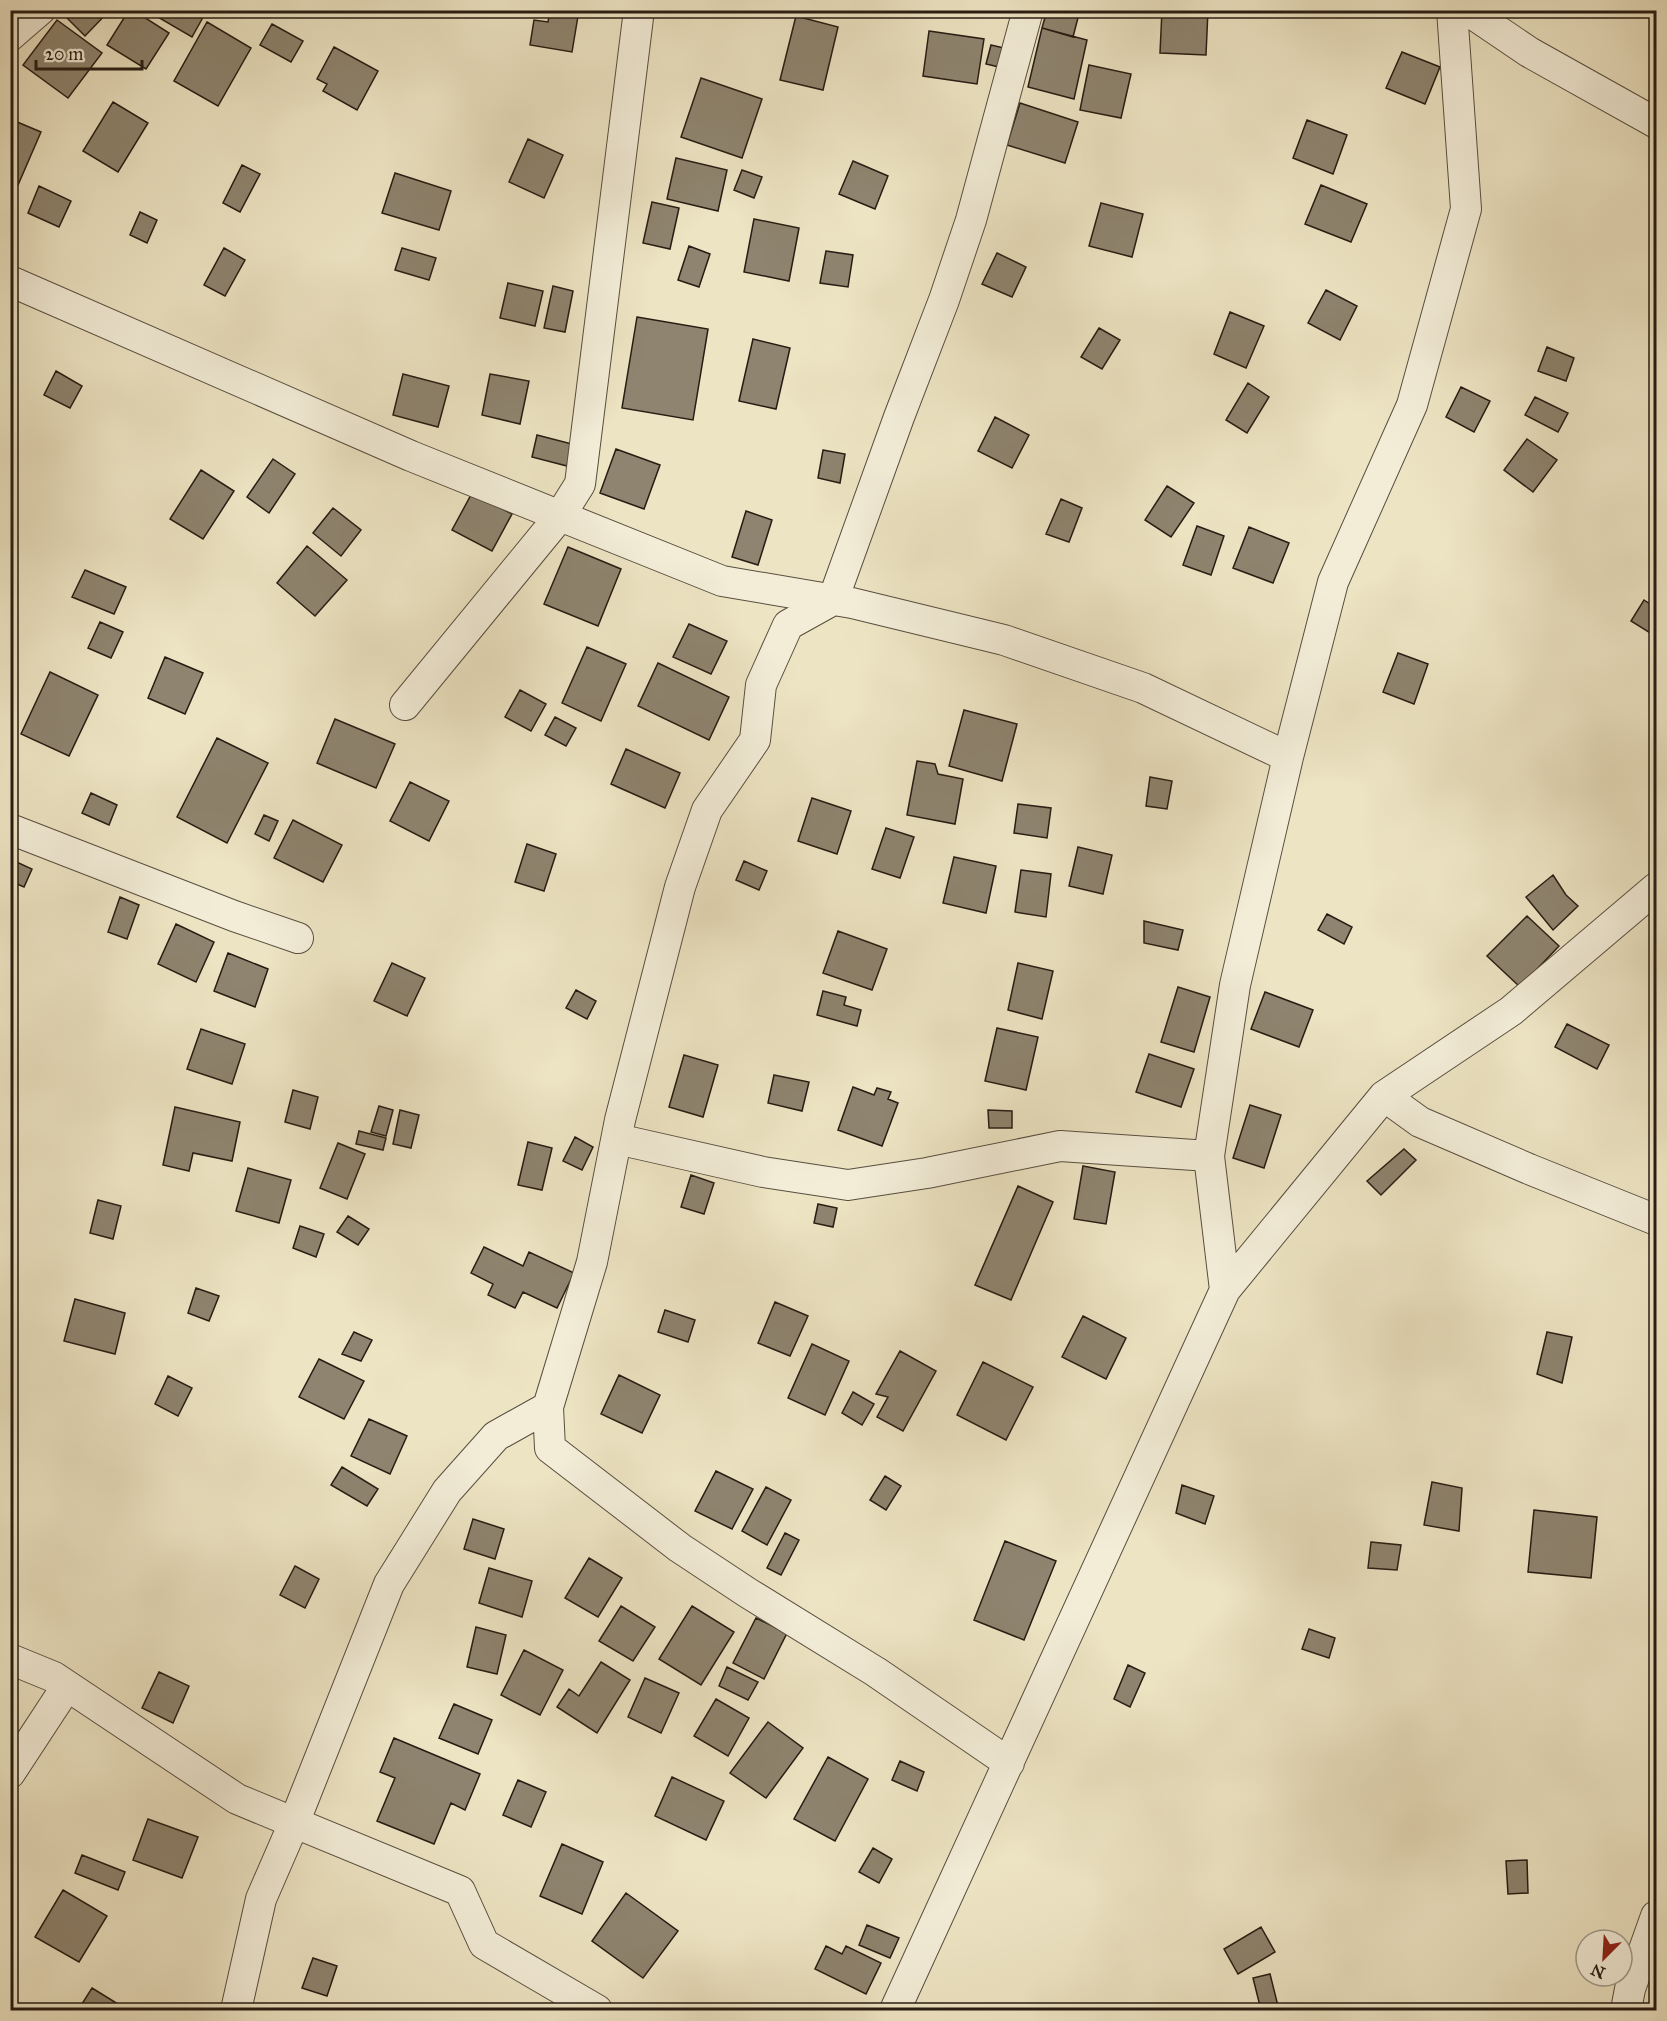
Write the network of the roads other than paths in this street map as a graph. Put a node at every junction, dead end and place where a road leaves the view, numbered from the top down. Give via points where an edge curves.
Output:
1 (40, 10) edge
2 (639, 10) edge
3 (1028, 10) edge
4 (1452, 10) edge
5 (1467, 10) edge
6 (10, 36) edge
7 (1656, 123) edge
8 (10, 281) edge
9 (560, 516) junction
10 (832, 600) junction
11 (405, 705) dead end
12 (1288, 757) junction
13 (10, 829) edge
14 (1656, 888) edge
15 (298, 938) dead end
16 (1384, 1096) junction
17 (617, 1139) junction
18 (1209, 1156) junction
19 (1656, 1220) edge
20 (1225, 1290) junction
21 (548, 1407) junction
22 (10, 1659) edge
23 (68, 1686) junction
24 (1009, 1763) junction
25 (10, 1773) edge
26 (294, 1822) junction
27 (1656, 1916) edge
28 (567, 2003) edge
29 (236, 2010) edge
30 (597, 2010) edge
31 (895, 2010) edge
32 (1626, 2010) edge

1 - 6 street
2 - 9 street via 580,484
3 - 10 street via 968,230
4 - 12 street via 1466,209 1412,405 1333,582
5 - 7 street via 1529,52
8 - 9 street via 411,456
9 - 10 street via 722,581
9 - 11 street
10 - 12 street via 1004,640 1143,688
10 - 17 street via 788,625 761,685 754,740 707,810 681,887
12 - 18 street via 1235,985
13 - 15 street
14 - 16 street via 1511,1011
16 - 19 street via 1420,1122
16 - 20 street
17 - 18 street via 764,1172 848,1185 1060,1146
17 - 21 street via 592,1262
18 - 20 street
20 - 24 street
21 - 24 street via 550,1448 680,1548 876,1672
21 - 26 street via 496,1436 447,1491 389,1584
22 - 23 street
23 - 25 street
23 - 26 street via 237,1799
24 - 31 street
26 - 28 street via 460,1891 484,1944
26 - 29 street via 261,1899
27 - 32 street
28 - 30 street

